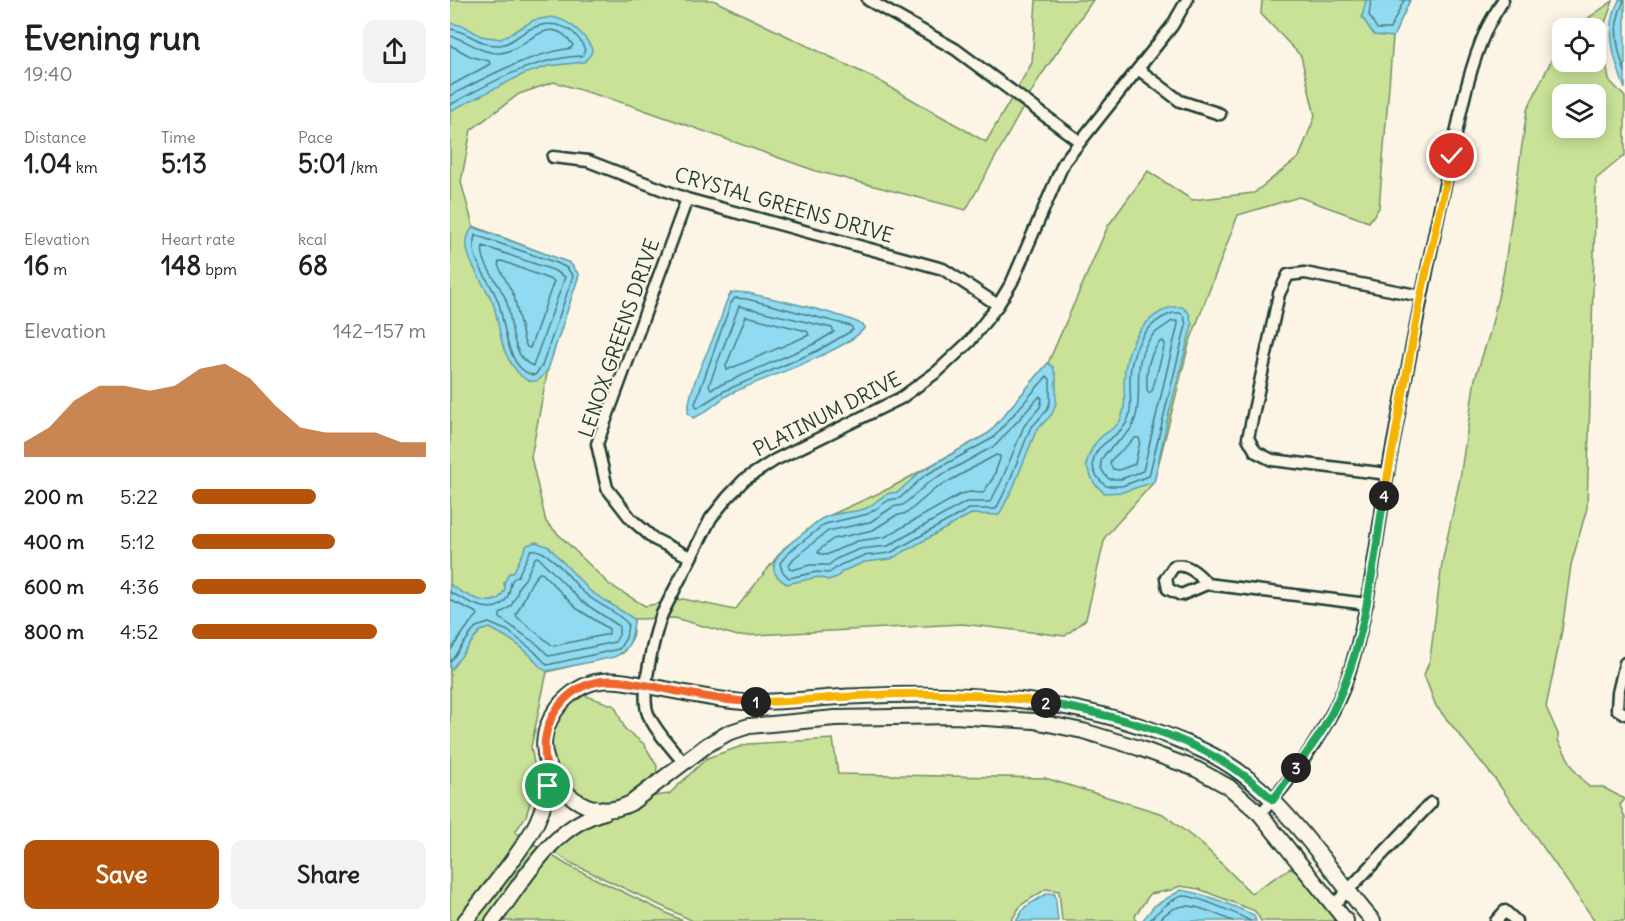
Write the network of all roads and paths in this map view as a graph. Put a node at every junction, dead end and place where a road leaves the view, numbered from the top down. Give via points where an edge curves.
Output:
1 (868, 0) edge
2 (1187, 0) edge
3 (1503, 0) edge
4 (1138, 69) junction
5 (1220, 114) dead end
6 (1079, 141) junction
7 (553, 157) dead end
8 (687, 199) junction
9 (1421, 296) junction
10 (998, 305) junction
11 (1388, 474) junction
12 (690, 557) junction
13 (1207, 584) dead end
14 (1367, 604) junction
15 (1625, 663) edge
16 (646, 685) junction
17 (834, 698) junction
18 (1625, 714) edge
19 (835, 718) junction
20 (546, 759) junction
21 (684, 763) junction
22 (1273, 800) junction
23 (1431, 803) dead end
24 (617, 810) junction
25 (1260, 814) junction
26 (1349, 891) junction
27 (1334, 905) junction
28 (465, 921) edge
29 (493, 921) edge
30 (1346, 921) edge
31 (1373, 921) edge
32 (1496, 921) edge
33 (1516, 921) edge

1 - 6 street via 955,49
2 - 4 street, PLATINUM DRIVE via 1178,18
3 - 9 street via 1487,28 1467,86
4 - 5 street via 1179,101
4 - 6 street, PLATINUM DRIVE
6 - 10 street, PLATINUM DRIVE via 1060,169 1021,264
7 - 8 street, CRYSTAL GREENS DRIVE via 588,160
8 - 10 street, CRYSTAL GREENS DRIVE via 943,269
8 - 12 street, LENOX GREENS DRIVE via 597,444 606,488 631,519 654,539
9 - 11 street
9 - 11 street via 1305,273 1288,275 1279,294 1248,438 1256,452 1272,460
10 - 12 street, PLATINUM DRIVE via 963,349 910,392 775,460 744,480 717,509
11 - 14 street
12 - 16 street, PLATINUM DRIVE via 659,622
13 - 14 street
14 - 22 street via 1345,683 1327,724
15 - 18 street via 1617,710
16 - 17 street via 744,702
16 - 20 street via 602,681 571,694 548,727
16 - 21 street, PLATINUM DRIVE via 648,715
17 - 19 street
17 - 22 street via 958,694 1077,709 1148,728 1205,751 1243,773
19 - 21 street via 748,726 707,745
19 - 25 street via 954,716 1034,721 1083,731 1196,769 1228,787
20 - 24 street via 558,783 573,799 596,809
20 - 28 street via 548,792 538,822
21 - 24 street
22 - 25 street
22 - 26 street
23 - 26 street
24 - 29 street via 588,818 565,832
25 - 27 street
26 - 27 street
26 - 31 street
27 - 30 street
32 - 33 street via 1506,911

